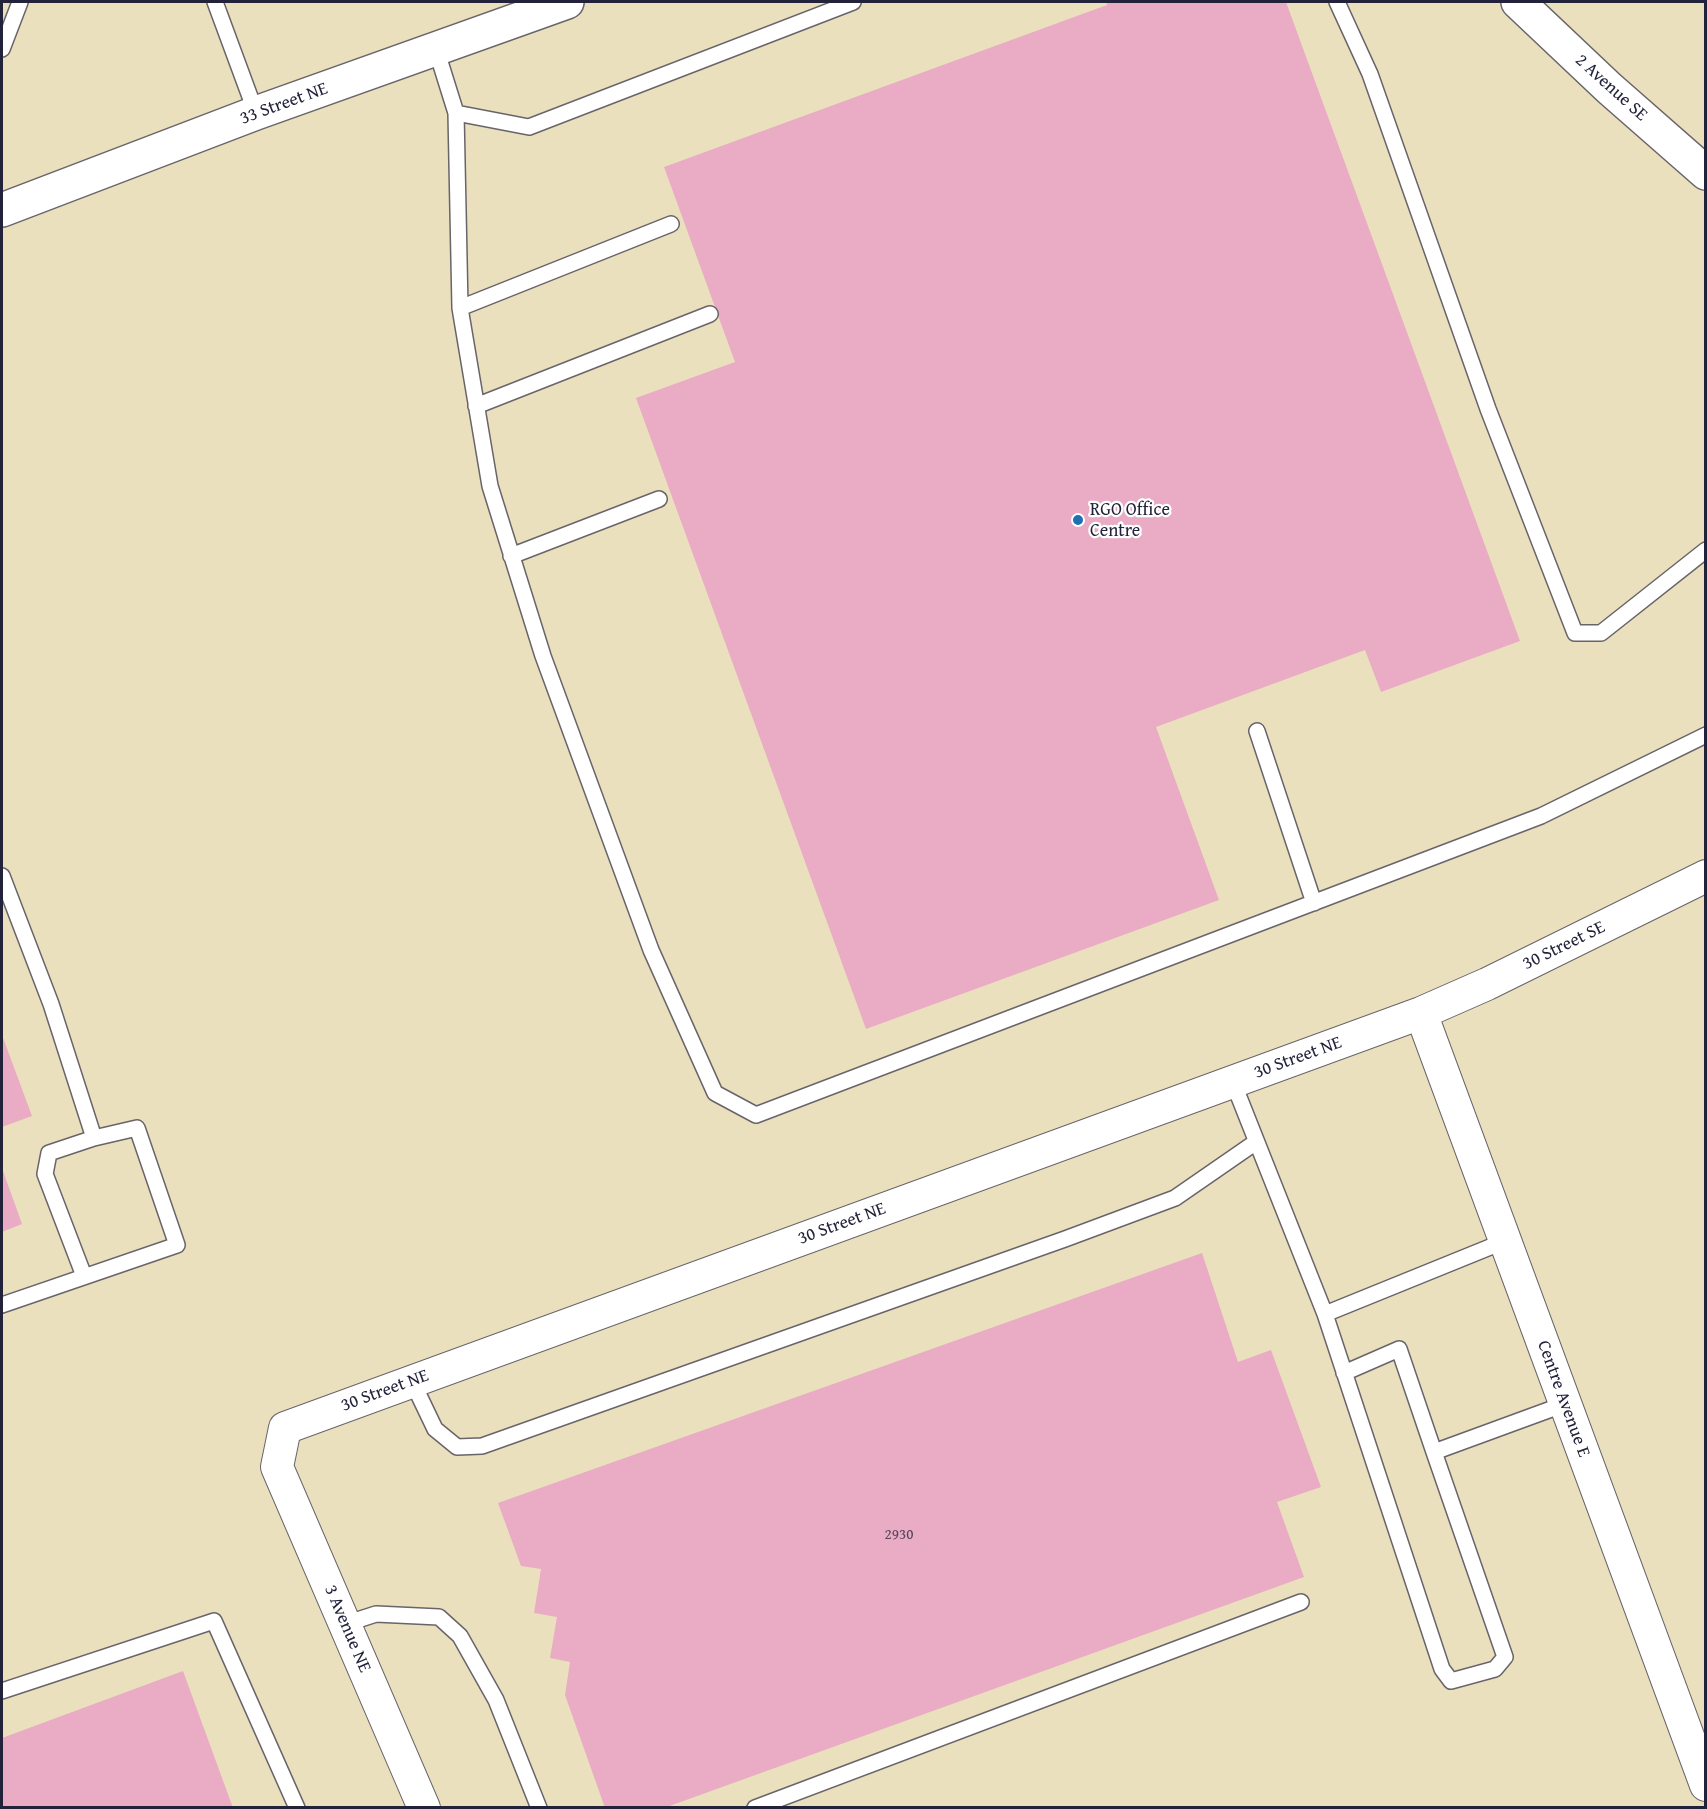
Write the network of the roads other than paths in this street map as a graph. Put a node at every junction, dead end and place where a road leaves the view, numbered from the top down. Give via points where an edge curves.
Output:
1 (20, 2) edge
2 (214, 2) edge
3 (567, 2) edge
4 (853, 2) edge
5 (1337, 2) edge
6 (1518, 2) edge
7 (2, 49) edge
8 (436, 49) junction
9 (256, 113) junction
10 (456, 113) junction
11 (1706, 173) edge
12 (2, 210) edge
13 (671, 224) dead end
14 (460, 308) junction
15 (710, 314) dead end
16 (476, 406) junction
17 (659, 499) dead end
18 (1706, 550) edge
19 (511, 556) junction
20 (1257, 731) dead end
21 (1706, 735) edge
22 (2, 876) edge
23 (1706, 876) edge
24 (1314, 903) junction
25 (1420, 1013) junction
26 (1233, 1082) junction
27 (94, 1138) junction
28 (1256, 1142) junction
29 (1505, 1241) junction
30 (84, 1276) junction
31 (2, 1305) edge
32 (1324, 1314) junction
33 (1344, 1373) junction
34 (412, 1382) junction
35 (1565, 1404) junction
36 (280, 1451) joint
37 (1434, 1452) junction
38 (1301, 1602) dead end
39 (345, 1624) junction
40 (2, 1691) edge
41 (1705, 1779) edge
42 (297, 1808) edge
43 (424, 1808) edge
44 (539, 1808) edge
45 (755, 1808) edge

1 - 7 lane
2 - 9 lane
3 - 8 street, 33 Street NE
4 - 10 lane via 529,127
5 - 18 lane via 1370,74 1484,400 1575,633 1601,633
6 - 11 street, 2 Avenue SE
8 - 9 street, 33 Street NE
8 - 10 lane
9 - 12 street, 33 Street NE
10 - 14 lane
13 - 14 lane
14 - 16 lane
15 - 16 lane
16 - 19 lane via 490,486
17 - 19 lane
19 - 24 lane via 543,656 651,950 715,1093 756,1115
20 - 24 lane
21 - 24 lane via 1541,816
22 - 27 lane via 51,1004
23 - 25 street, 30 Street SE
25 - 26 street, 30 Street NE
25 - 29 street, Centre Avenue E
26 - 28 lane
26 - 34 street, 30 Street NE
27 - 30 lane via 49,1153 45,1174
27 - 30 lane via 137,1128 177,1245
28 - 32 lane
28 - 34 lane via 1175,1198 482,1446 457,1447 435,1429
29 - 32 lane
29 - 35 street, Centre Avenue E
30 - 31 lane
32 - 33 lane
33 - 37 lane via 1399,1349
33 - 37 lane via 1442,1669 1451,1681 1495,1669 1505,1658
34 - 36 street, 30 Street NE via 285,1428
35 - 37 lane
35 - 41 street, Centre Avenue E
36 - 39 street, 3 Avenue NE via 277,1467
38 - 45 lane
39 - 43 street, 3 Avenue NE
39 - 44 lane via 376,1614 439,1617 460,1636 496,1700
40 - 42 lane via 214,1621

